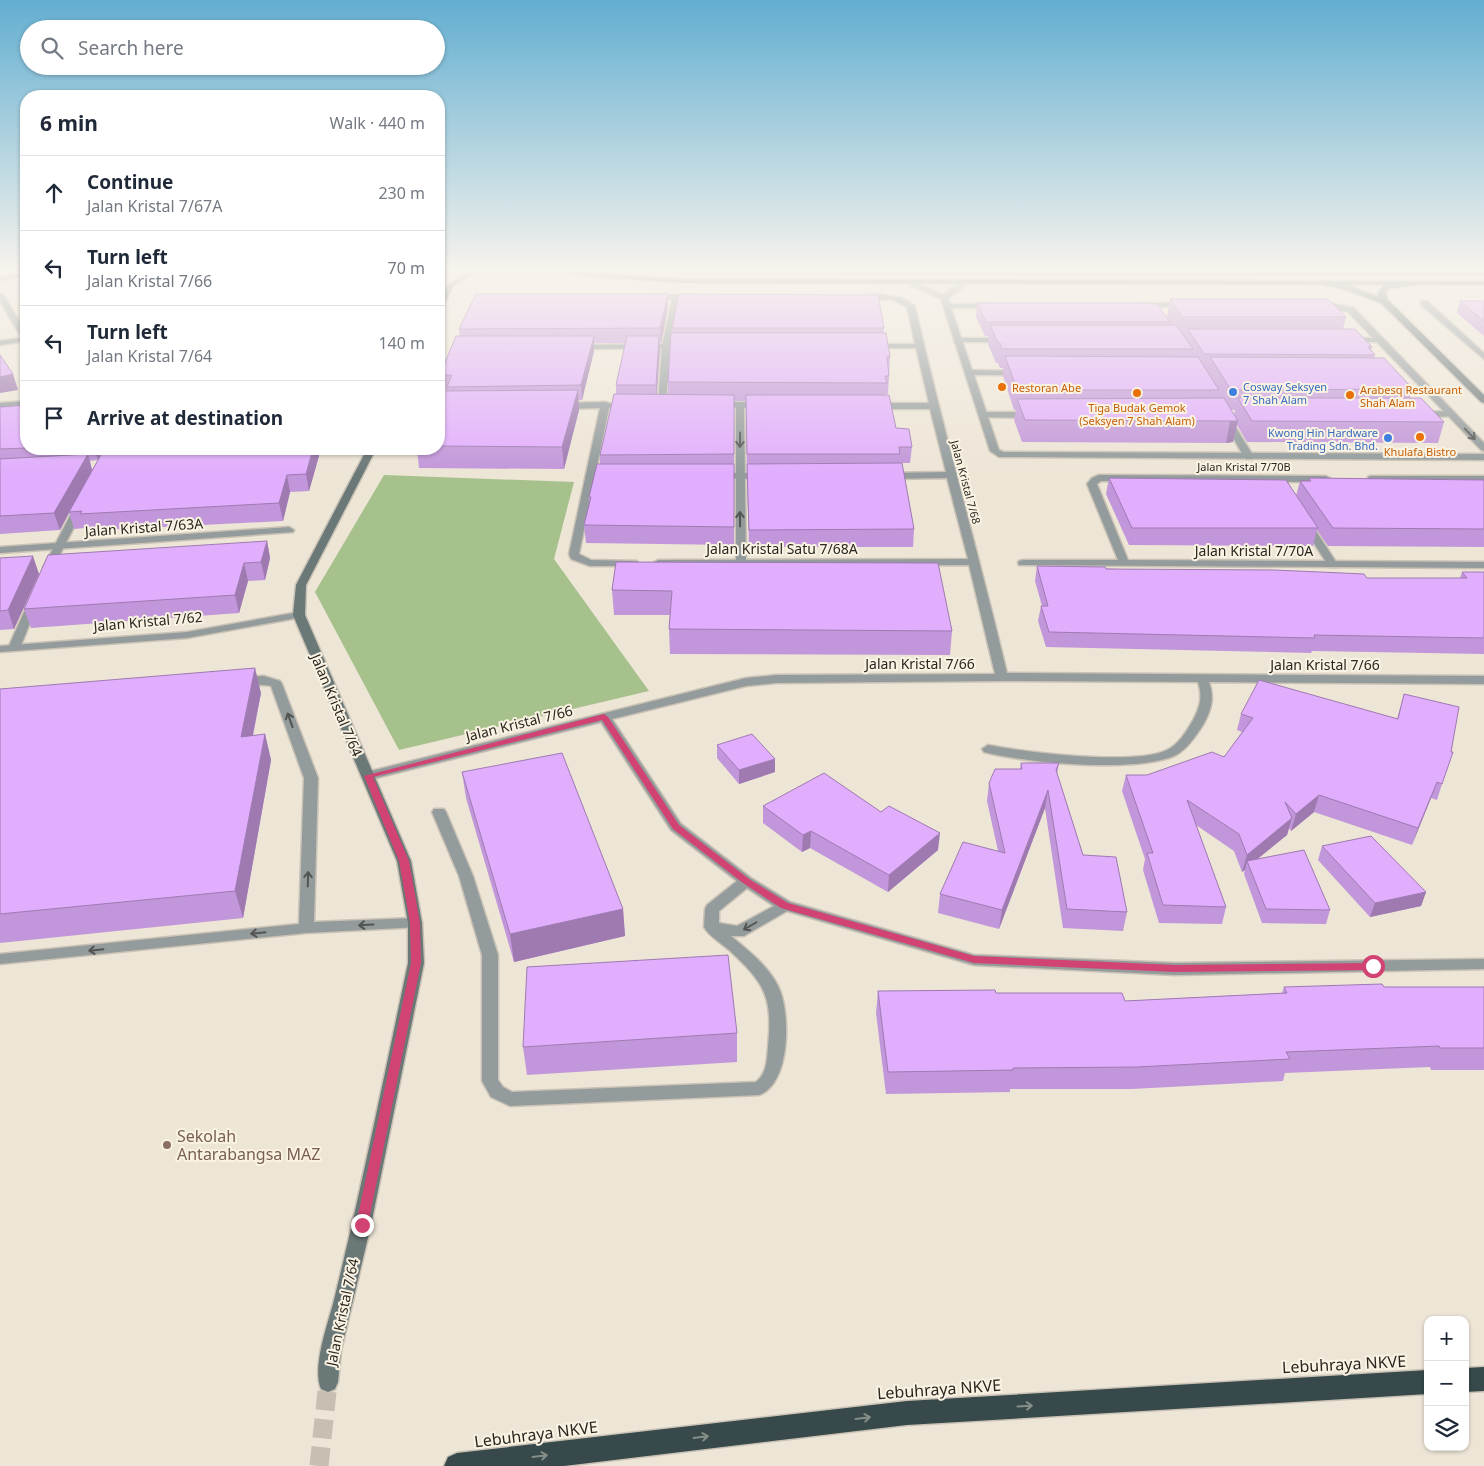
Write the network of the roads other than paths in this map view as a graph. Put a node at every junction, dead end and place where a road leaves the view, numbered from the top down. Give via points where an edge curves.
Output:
1 (668, 336) edge
2 (917, 336) edge
3 (956, 336) edge
4 (1377, 336) edge
5 (1420, 336) edge
6 (1461, 336) edge
7 (20, 340) edge
8 (957, 340) junction
9 (1017, 340) edge
10 (1341, 340) edge
11 (1380, 340) junction
12 (0, 343) edge
13 (666, 346) junction
14 (696, 346) edge
15 (861, 346) edge
16 (919, 346) junction
17 (567, 347) edge
18 (1484, 357) edge
19 (968, 372) junction
20 (1026, 372) edge
21 (1403, 374) dead end
22 (1412, 374) junction
23 (1484, 400) edge
24 (20, 404) edge
25 (605, 405) junction
26 (624, 405) edge
27 (653, 405) edge
28 (662, 405) junction
29 (672, 405) edge
30 (711, 405) edge
31 (740, 405) junction
32 (769, 405) edge
33 (0, 406) edge
34 (556, 406) edge
35 (866, 406) edge
36 (934, 406) junction
37 (1217, 411) edge
38 (1412, 414) edge
39 (1451, 414) junction
40 (983, 415) junction
41 (1041, 415) edge
42 (1225, 415) junction
43 (1235, 415) edge
44 (1484, 448) edge
45 (368, 455) edge
46 (1249, 456) junction
47 (1484, 457) edge
48 (950, 475) junction
49 (711, 476) edge
50 (739, 476) junction
51 (778, 476) edge
52 (874, 476) edge
53 (1336, 479) edge
54 (1366, 479) edge
55 (1484, 479) edge
56 (85, 497) edge
57 (1302, 518) edge
58 (289, 530) dead end
59 (58, 546) junction
60 (0, 550) edge
61 (741, 562) junction
62 (975, 562) junction
63 (1023, 563) dead end
64 (1124, 563) junction
65 (1333, 565) junction
66 (1484, 566) edge
67 (43, 580) edge
68 (36, 597) edge
69 (299, 615) junction
70 (14, 648) junction
71 (0, 649) edge
72 (1002, 677) junction
73 (1202, 678) junction
74 (1483, 680) edge
75 (225, 683) edge
76 (604, 717) junction
77 (988, 749) dead end
78 (368, 776) junction
79 (439, 812) dead end
80 (746, 881) junction
81 (785, 906) junction
82 (415, 923) junction
83 (711, 927) junction
84 (306, 928) junction
85 (0, 959) edge
86 (1484, 964) edge
87 (1484, 1379) edge
88 (1469, 1380) edge
89 (328, 1382) tunnel mouth
90 (1424, 1382) edge
91 (457, 1466) edge

1 - 13 street
2 - 16 street, Jalan Kristal 7/68
3 - 8 street
4 - 11 street
5 - 23 street
6 - 18 street
7 - 12 street
8 - 9 street
8 - 19 street
10 - 11 street
11 - 22 street
13 - 14 street
13 - 17 street
13 - 28 street
15 - 16 street
16 - 36 street, Jalan Kristal 7/68
19 - 20 street
19 - 40 street
21 - 22 street
22 - 39 street
24 - 33 street
25 - 26 street
25 - 34 street
25 - 61 street, Jalan Kristal Satu 7/68A via 593,476 574,554 579,560 590,563
27 - 28 street
28 - 29 street
30 - 31 street
31 - 32 street
31 -> 50 street
35 - 36 street
36 - 48 street, Jalan Kristal 7/68
37 - 42 street
38 - 39 street
39 -> 44 street
40 - 41 street
40 - 46 street via 995,451 1002,455
42 - 43 street
42 - 46 street
45 - 69 street, Jalan Kristal 7/64 via 301,584
46 - 47 street
48 - 52 street
48 - 62 street, Jalan Kristal 7/68
49 - 50 street
50 - 51 street
61 -> 50 street
53 - 64 street, Jalan Kristal 7/70B via 1279,483 1099,478 1092,484
54 - 55 street
56 - 59 street
57 - 65 street
58 - 59 street, Jalan Kristal 7/63A
59 - 60 street, Jalan Kristal 7/63A
59 - 67 street
61 - 62 street, Jalan Kristal Satu 7/68A
62 - 72 street, Jalan Kristal 7/68
63 - 64 street, Jalan Kristal 7/70A
64 - 65 street, Jalan Kristal 7/70A
65 - 66 street, Jalan Kristal 7/70A
68 - 70 street
69 - 70 street, Jalan Kristal 7/62 via 187,635
69 - 78 street, Jalan Kristal 7/64
70 - 71 street, Jalan Kristal 7/62
72 - 73 street, Jalan Kristal 7/66
72 - 76 street, Jalan Kristal 7/66 via 746,682
73 - 74 street, Jalan Kristal 7/66
73 - 77 street via 1207,696 1204,714 1190,735 1172,752 1148,760 1011,754
84 -> 75 street via 310,778 276,684 264,680
76 - 78 street, Jalan Kristal 7/66
76 - 80 street via 676,827
78 - 82 street, Jalan Kristal 7/64 via 404,861
79 - 83 street via 466,876 490,955 490,1081 498,1092 510,1099 759,1088 767,1084 772,1075 777,1042 774,992 753,964
80 - 81 street
80 - 83 street via 712,909
81 -> 83 street via 738,932
81 - 86 street via 974,960 1175,969
82 -> 84 street
82 - 89 street, Jalan Kristal 7/64 via 416,963 362,1225 331,1351
84 -> 85 street
87 - 88 highway
91 -> 90 highway, Lebuhraya NKVE via 907,1413

